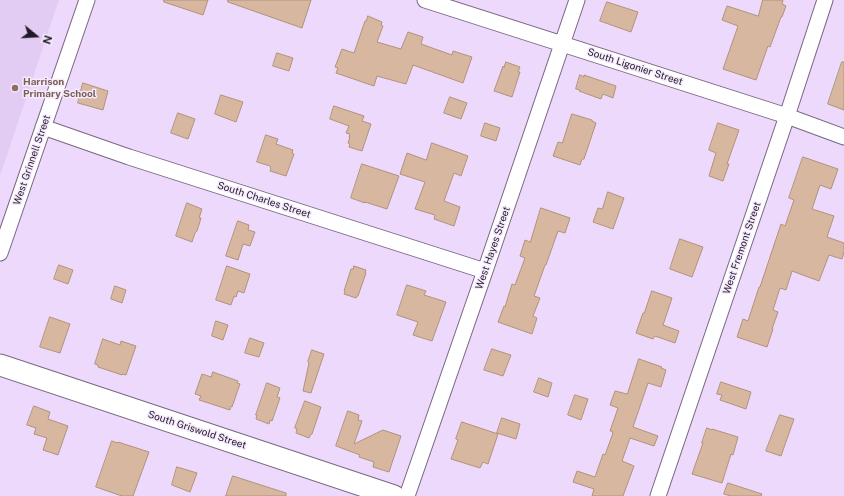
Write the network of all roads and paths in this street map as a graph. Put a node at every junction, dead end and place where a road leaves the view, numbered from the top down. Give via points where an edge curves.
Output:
1 (87, 0) edge
2 (425, 0) edge
3 (577, 0) edge
4 (825, 0) edge
5 (562, 43) junction
6 (787, 116) junction
7 (43, 127) junction
8 (844, 136) edge
9 (0, 253) edge
10 (485, 271) junction
11 (0, 365) edge
12 (394, 496) edge
13 (407, 496) edge
14 (658, 496) edge

1 - 7 street, West Grinnell Street
2 - 5 street, South Ligonier Street
3 - 5 street, West Hayes Street
4 - 6 street, West Fremont Street
5 - 6 street, South Ligonier Street
5 - 10 street, West Hayes Street
6 - 8 street, South Ligonier Street
6 - 14 street, West Fremont Street
7 - 9 street, West Grinnell Street
7 - 10 street, South Charles Street via 130,158
10 - 13 street, West Hayes Street
11 - 12 street, South Griswold Street

